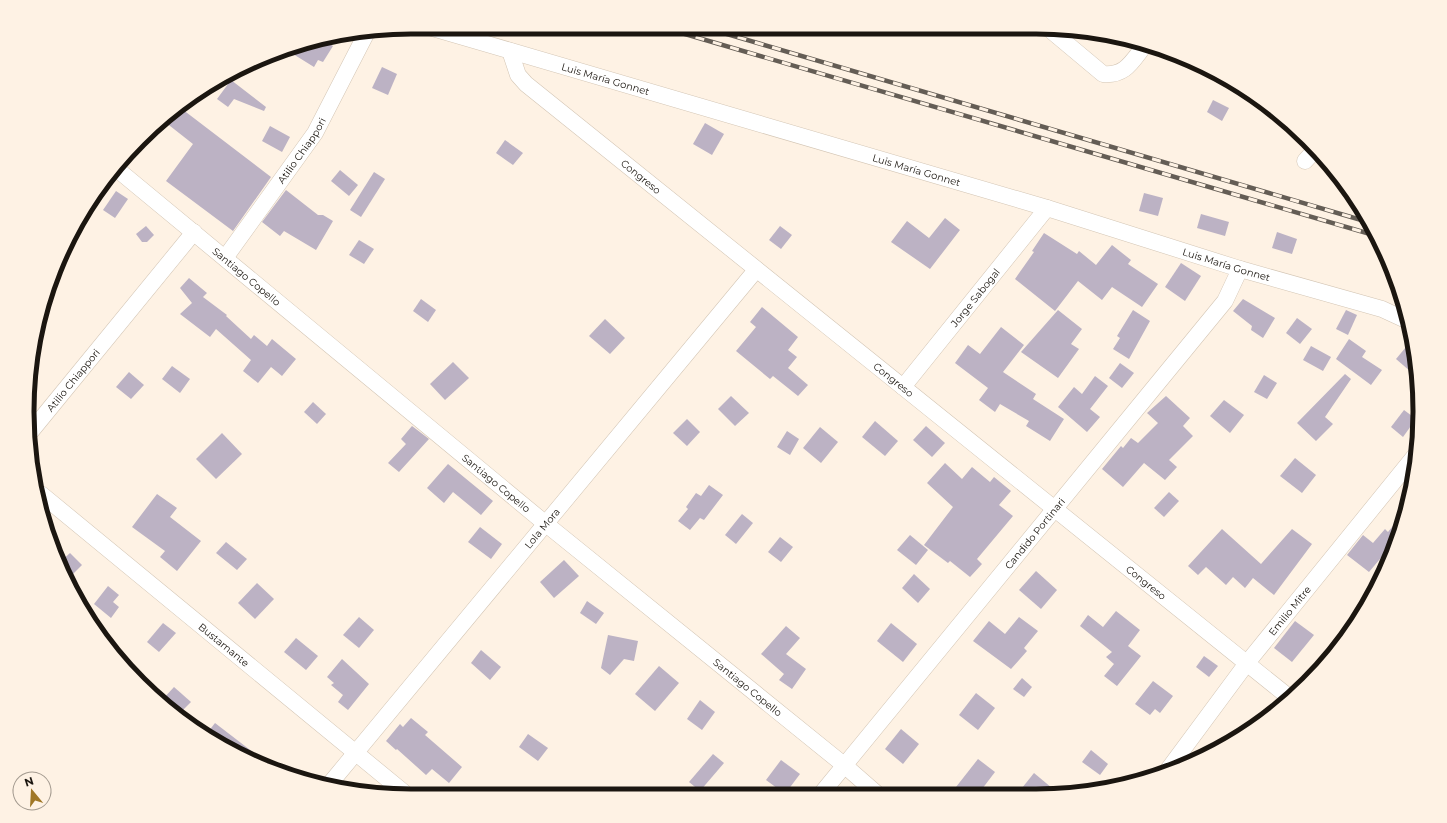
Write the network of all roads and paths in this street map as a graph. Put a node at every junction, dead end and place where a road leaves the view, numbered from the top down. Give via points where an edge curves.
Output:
1 (453, 34) edge
2 (1056, 35) edge
3 (365, 37) edge
4 (1141, 49) edge
5 (510, 51) junction
6 (120, 172) edge
7 (1047, 208) junction
8 (194, 232) junction
9 (225, 258) junction
10 (1240, 269) junction
11 (756, 270) junction
12 (1401, 317) edge
13 (903, 387) junction
14 (35, 426) edge
15 (1410, 462) edge
16 (44, 496) edge
17 (1055, 509) junction
18 (546, 524) junction
19 (1247, 663) junction
20 (1285, 694) edge
21 (354, 752) junction
22 (1175, 762) edge
23 (844, 765) junction
24 (332, 781) edge
25 (399, 788) edge
26 (825, 789) edge
27 (870, 789) edge

1 - 5 street, Luis María Gonnet
2 - 4 street via 1103,74 1113,75 1125,70
3 - 9 street, Atilio Chiappori via 316,133
5 - 7 street, Luis María Gonnet
5 - 11 street, Congreso via 518,74 526,84
6 - 8 street, Santiago Copello
7 - 10 street, Luis María Gonnet
7 - 13 street, Jorge Sabogal
8 - 9 street, Santiago Copello
8 - 14 street, Atilio Chiappori
9 - 18 street, Santiago Copello
10 - 12 street, Luis María Gonnet via 1382,308
10 - 17 street, Candido Portinari via 1225,301
11 - 13 street, Congreso
11 - 18 street, Lola Mora
13 - 17 street, Congreso
15 - 19 street, Emilio Mitre
16 - 21 street, Bustamante
17 - 19 street, Congreso
17 - 23 street, Candido Portinari
18 - 21 street, Lola Mora
18 - 23 street, Santiago Copello
19 - 20 street, Congreso
19 - 22 street, Emilio Mitre
21 - 24 street, Lola Mora
21 - 25 street, Bustamante
23 - 26 street, Candido Portinari
23 - 27 street, Santiago Copello

